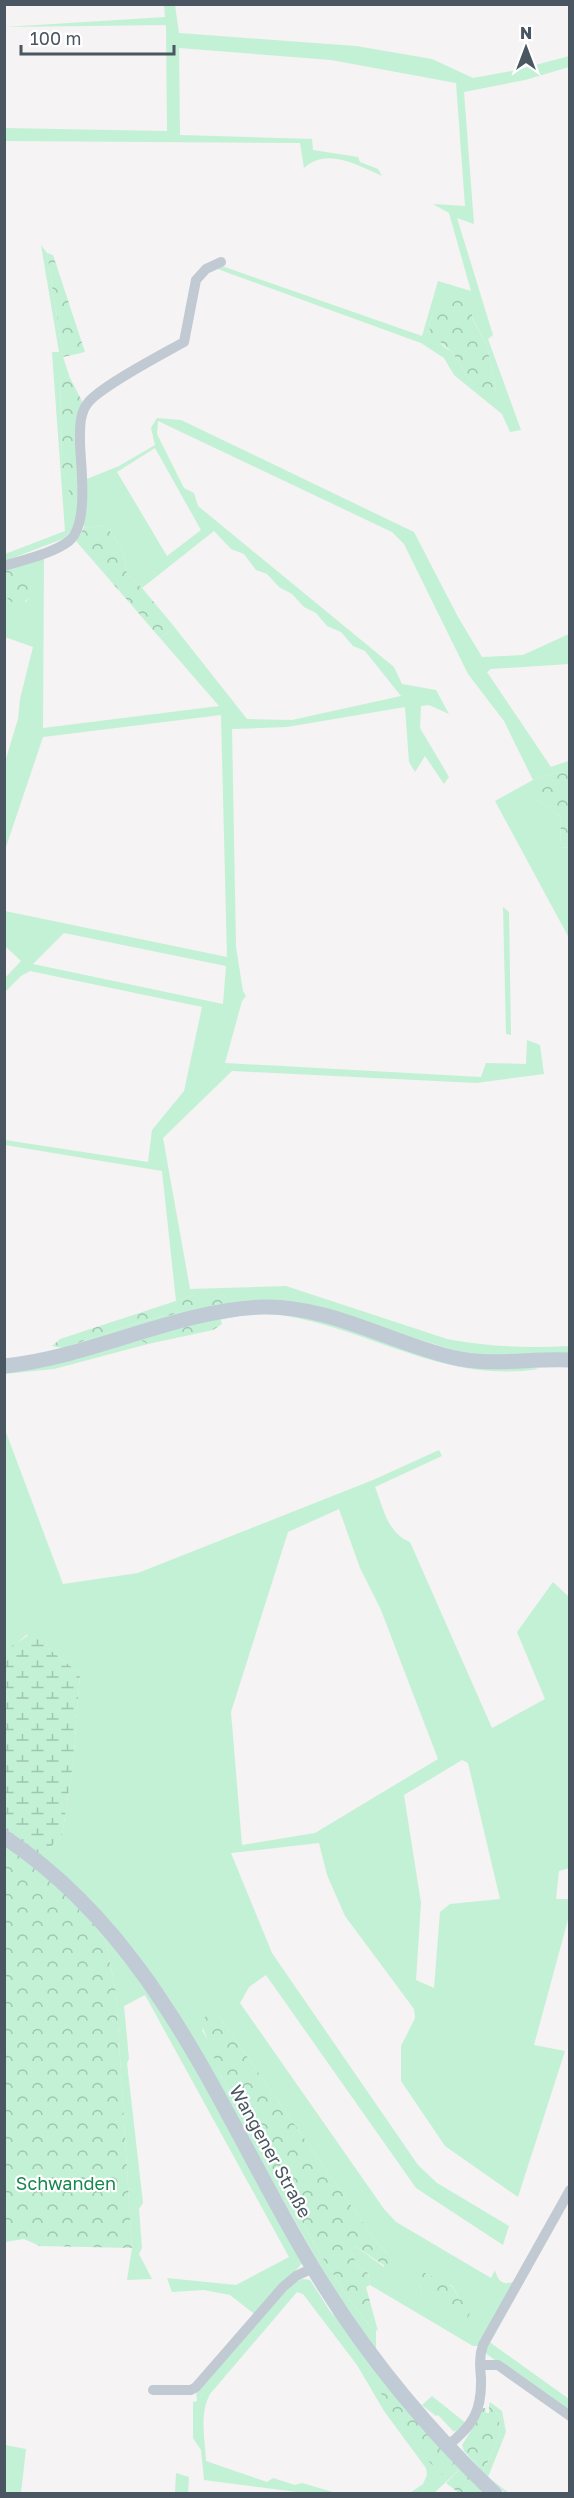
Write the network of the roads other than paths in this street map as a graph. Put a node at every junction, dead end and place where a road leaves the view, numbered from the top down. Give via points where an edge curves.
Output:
1 (221, 262) dead end
2 (4, 566) edge
3 (570, 1360) edge
4 (4, 1366) edge
5 (4, 1837) edge
6 (570, 2190) edge
7 (313, 2268) junction
8 (480, 2365) junction
9 (153, 2391) dead end
10 (570, 2416) edge
11 (447, 2446) junction
12 (495, 2493) edge

1 - 2 street via 206,269 196,280 184,342 88,402 80,427 81,519 75,535 64,545
3 - 4 main road via 470,1361 309,1311 262,1307 171,1323 72,1353
5 - 7 main road, Wangener Straße via 86,1904 141,1969 174,2018
6 - 8 street via 483,2345
7 - 9 street via 284,2287 191,2391
7 - 11 main road, Wangener Straße via 380,2367
8 - 10 street via 498,2365
8 - 11 street via 481,2393 476,2416 465,2432
11 - 12 main road, Wangener Straße

